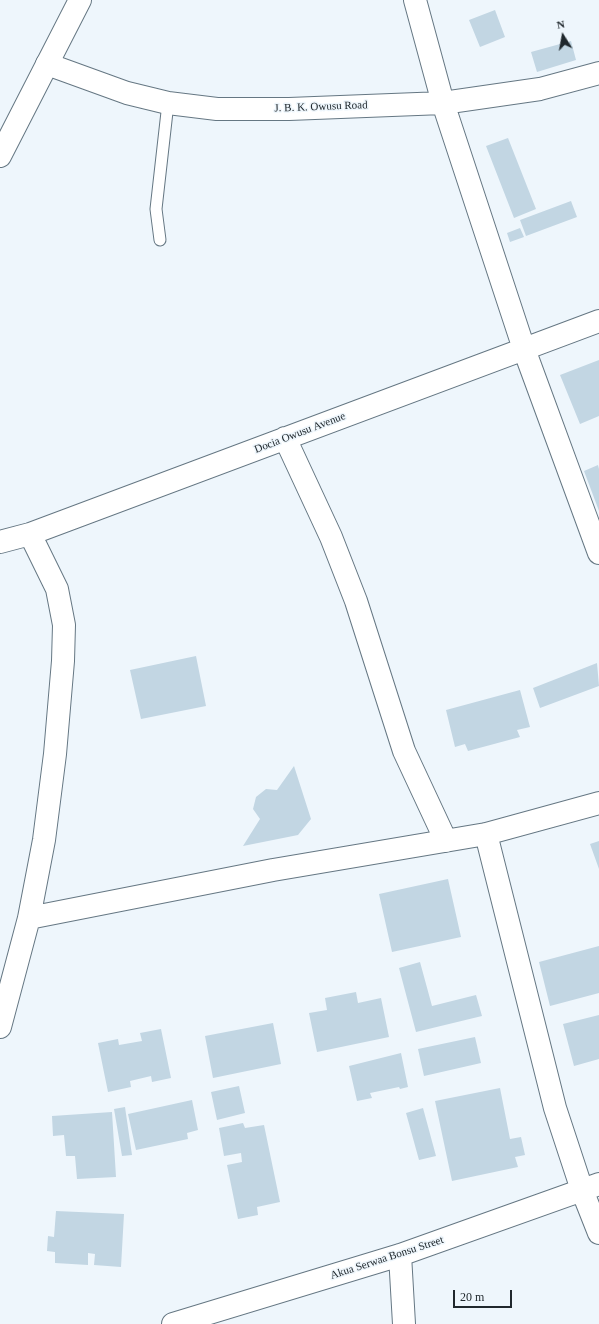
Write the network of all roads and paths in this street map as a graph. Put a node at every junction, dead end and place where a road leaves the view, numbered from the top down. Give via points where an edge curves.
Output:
1 (80, 0) edge
2 (415, 0) edge
3 (47, 64) junction
4 (599, 74) edge
5 (168, 103) junction
6 (443, 103) junction
7 (0, 156) edge
8 (160, 240) dead end
9 (599, 321) edge
10 (524, 349) junction
11 (285, 438) junction
12 (30, 534) junction
13 (0, 542) edge
14 (599, 553) edge
15 (599, 803) edge
16 (486, 834) junction
17 (446, 841) junction
18 (29, 918) junction
19 (0, 1027) edge
20 (590, 1187) edge
21 (599, 1233) edge
22 (400, 1255) junction
23 (173, 1324) edge
24 (404, 1324) edge

1 - 3 street
2 - 6 street
3 - 5 street, J. B. K. Owusu Road via 127,93
3 - 7 street
4 - 6 street, J. B. K. Owusu Road via 540,89
5 - 6 street, J. B. K. Owusu Road via 217,109
5 - 8 lane via 156,209
6 - 10 street
9 - 10 street, Docia Owusu Avenue
10 - 11 street, Docia Owusu Avenue
10 - 14 street
11 - 12 street, Docia Owusu Avenue
11 - 17 street via 331,537 356,601 404,751
12 - 13 street, Docia Owusu Avenue
12 - 18 street via 57,589 64,625 55,754 44,840
15 - 16 street
16 - 17 street
16 - 20 street via 555,1108
17 - 18 street via 273,870
18 - 19 street
20 - 21 street
20 - 22 street, Akua Serwaa Bonsu Street
22 - 23 street, Akua Serwaa Bonsu Street
22 - 24 street

